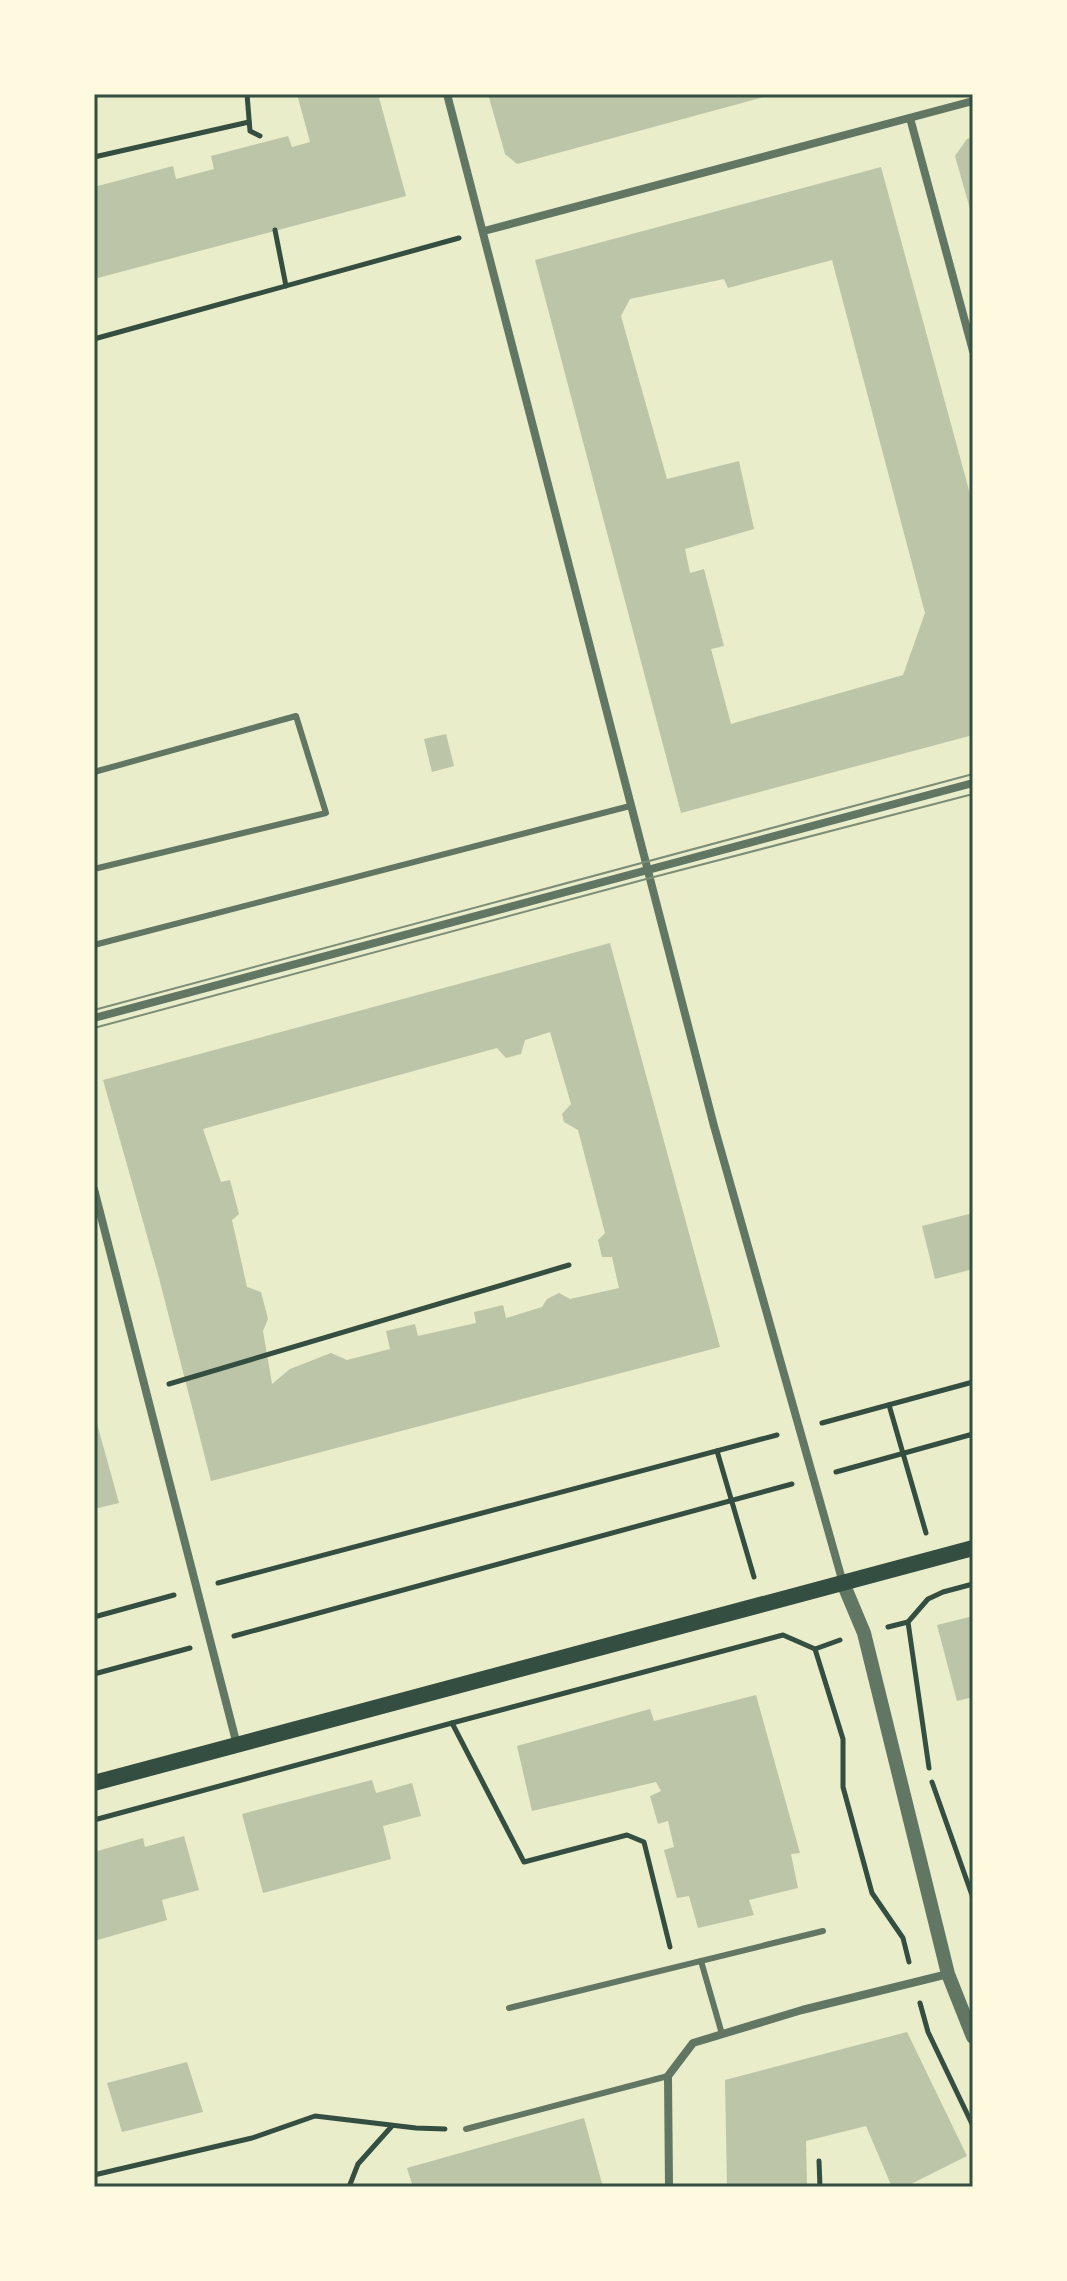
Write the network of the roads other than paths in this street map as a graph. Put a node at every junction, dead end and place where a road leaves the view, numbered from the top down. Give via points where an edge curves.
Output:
1 (447, 94) edge
2 (973, 101) edge
3 (910, 118) junction
4 (484, 231) junction
5 (973, 351) edge
6 (94, 772) edge
7 (973, 783) edge
8 (630, 806) junction
9 (94, 869) edge
10 (647, 870) junction
11 (94, 945) edge
12 (94, 1018) edge
13 (94, 1189) edge
14 (973, 1548) edge
15 (843, 1583) junction
16 (237, 1745) junction
17 (94, 1783) edge
18 (823, 1931) dead end
19 (701, 1961) junction
20 (948, 1974) junction
21 (509, 2008) dead end
22 (722, 2034) junction
23 (973, 2037) edge
24 (668, 2076) junction
25 (466, 2129) road end
26 (669, 2187) edge

1 - 4 street
2 - 3 street
3 - 4 street
3 - 5 street
4 - 8 street
6 - 9 lane via 296,716 326,813
7 - 10 street
8 - 10 street
8 - 11 lane
10 - 12 street
10 - 15 street
13 - 16 street
14 - 15 main road
15 - 16 main road
15 - 20 street via 864,1633
16 - 17 main road
18 - 19 lane
19 - 21 lane
19 - 22 lane
20 - 22 street
20 - 23 street
22 - 24 street via 693,2043
24 - 25 lane
24 - 26 street

